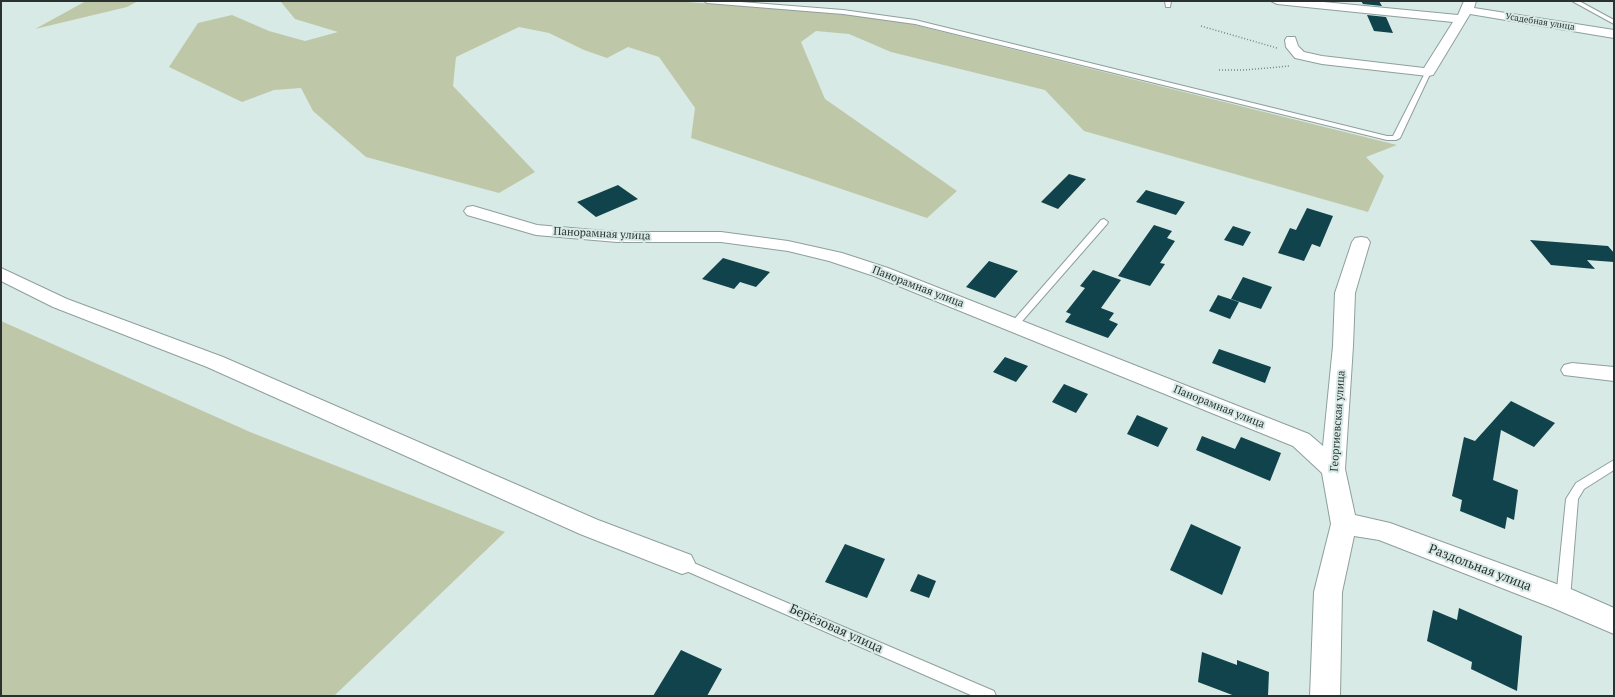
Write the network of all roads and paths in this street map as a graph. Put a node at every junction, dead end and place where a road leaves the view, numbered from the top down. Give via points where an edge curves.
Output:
1 (707, 1) edge
2 (1277, 1) edge
3 (1575, 1) edge
4 (1466, 10) edge
5 (1614, 22) edge
6 (1201, 26) dead end
7 (1614, 34) edge
8 (1291, 40) dead end
9 (1300, 55) junction
10 (1322, 60) junction
11 (1220, 70) dead end
12 (1428, 72) junction
13 (473, 211) dead end
14 (1104, 222) dead end
15 (1361, 242) dead end
16 (1, 274) edge
17 (1014, 325) junction
18 (1572, 370) dead end
19 (1614, 374) edge
20 (1614, 464) edge
21 (1332, 469) junction
22 (1344, 524) junction
23 (682, 563) joint
24 (1563, 599) junction
25 (1614, 621) edge
26 (989, 696) edge
27 (1324, 696) edge

1 - 12 lane via 843,12 915,22 1387,138 1396,138
2 - 4 street, Усадебная улица
3 - 5 lane
4 - 7 street, Усадебная улица
4 - 12 street
6 - 9 path
8 - 9 street via 1292,47
9 - 10 street
10 - 11 path via 1300,65
10 - 12 street
13 - 17 street, Панорамная улица via 536,230 617,237 721,237 788,246 835,256 881,272
14 - 17 lane
15 - 21 street, Георгиевская улица via 1345,293
16 - 23 street via 60,303 215,362 589,526
17 - 21 street, Панорамная улица via 1301,440
18 - 19 street
20 - 24 lane via 1580,486 1572,499
21 - 22 street, Георгиевская улица
22 - 24 street, Раздольная улица via 1381,530
22 - 27 street, Георгиевская улица via 1328,592
23 - 26 lane, Берёзовая улица
24 - 25 street, Раздольная улица

